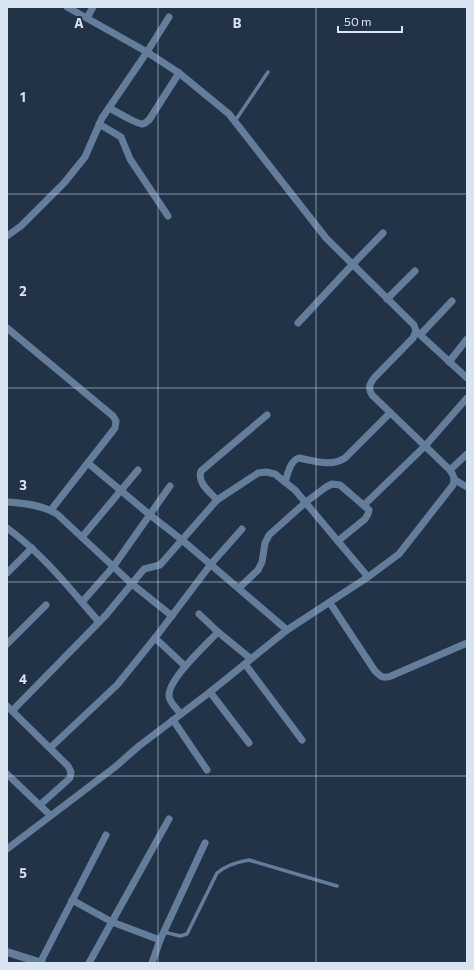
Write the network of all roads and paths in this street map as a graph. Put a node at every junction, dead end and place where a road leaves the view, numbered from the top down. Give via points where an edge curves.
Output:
1 (68, 7) edge
2 (93, 7) edge
3 (169, 17) dead end
4 (87, 18) junction
5 (147, 52) junction
6 (268, 72) dead end
7 (179, 73) junction
8 (109, 108) junction
9 (235, 121) junction
10 (99, 124) junction
11 (168, 216) dead end
12 (383, 233) dead end
13 (7, 236) edge
14 (352, 265) junction
15 (415, 270) dead end
16 (387, 299) junction
17 (452, 301) dead end
18 (298, 323) dead end
19 (7, 328) edge
20 (418, 333) junction
21 (467, 338) edge
22 (449, 362) junction
23 (467, 378) edge
24 (467, 398) edge
25 (390, 413) junction
26 (267, 415) dead end
27 (425, 446) junction
28 (467, 454) edge
29 (88, 463) junction
30 (138, 470) dead end
31 (450, 470) junction
32 (455, 480) junction
33 (286, 482) junction
34 (170, 486) dead end
35 (467, 487) edge
36 (120, 490) junction
37 (217, 500) junction
38 (7, 502) edge
39 (306, 502) junction
40 (364, 506) junction
41 (51, 510) junction
42 (150, 515) junction
43 (7, 528) edge
44 (242, 529) dead end
45 (82, 537) junction
46 (182, 540) junction
47 (338, 541) junction
48 (32, 548) junction
49 (211, 564) junction
50 (113, 567) junction
51 (7, 573) edge
52 (368, 577) junction
53 (132, 584) junction
54 (239, 588) junction
55 (82, 602) junction
56 (330, 603) junction
57 (46, 605) dead end
58 (199, 614) dead end
59 (172, 616) junction
60 (99, 622) junction
61 (287, 630) junction
62 (218, 632) junction
63 (155, 638) junction
64 (467, 643) edge
65 (7, 644) edge
66 (248, 662) junction
67 (185, 666) junction
68 (210, 692) junction
69 (10, 709) edge
70 (181, 714) junction
71 (173, 720) junction
72 (302, 740) dead end
73 (249, 743) dead end
74 (50, 748) junction
75 (207, 770) dead end
76 (7, 774) edge
77 (40, 805) junction
78 (50, 815) junction
79 (170, 819) dead end
80 (106, 835) dead end
81 (205, 843) dead end
82 (7, 849) edge
83 (337, 886) dead end
84 (72, 900) junction
85 (112, 922) junction
86 (164, 932) junction
87 (160, 940) junction
88 (7, 952) edge
89 (41, 963) edge
90 (89, 963) edge
91 (152, 963) edge

1 - 4 street
2 - 4 street
3 - 5 street
4 - 5 street
5 - 7 street
5 - 8 street
6 - 9 lane
7 - 8 street via 145,124
7 - 9 street
8 - 10 street
9 - 14 street via 326,238
10 - 11 street via 121,137 130,159
10 - 13 street via 85,157 64,183 21,226
12 - 14 street
14 - 16 street
14 - 18 street
15 - 16 street
16 - 20 street via 414,325
17 - 20 street
19 - 29 street via 116,421 115,428
20 - 22 street
20 - 25 street via 369,384 368,390
21 - 22 street
22 - 23 street
24 - 27 street
25 - 27 street
25 - 33 street via 338,463 330,464 299,458 295,460
26 - 37 street via 201,471 200,481
27 - 31 street
27 - 40 street
28 - 31 street
29 - 36 street
29 - 41 street
30 - 36 street
31 - 32 street
32 - 35 street
32 - 52 street via 453,486 401,551
33 - 37 street via 275,474 258,473
33 - 39 street
34 - 42 street
36 - 42 street
36 - 45 street
37 - 46 street
38 - 41 street via 24,503
39 - 40 street via 332,484 340,485
39 - 47 street
39 - 54 street via 269,535 258,570
40 - 47 street via 369,510 365,519
41 - 45 street
42 - 46 street
42 - 50 street
43 - 48 street
44 - 49 street
45 - 50 street
46 - 49 street
46 - 53 street via 160,566 144,569
47 - 52 street
48 - 51 street
48 - 55 street
49 - 54 street
49 - 59 street
50 - 53 street
50 - 55 street
52 - 56 street
53 - 59 street
53 - 60 street
54 - 61 street
55 - 60 street
56 - 61 street
56 - 64 street via 375,671 386,678
57 - 65 street
58 - 62 street
59 - 63 street
60 - 69 street
61 - 66 street
62 - 66 street
62 - 67 street
63 - 67 street
63 - 74 street via 111,692
66 - 68 street
66 - 72 street
67 - 70 street via 169,695
68 - 70 street
68 - 73 street
69 - 74 street
70 - 71 street
71 - 75 street
71 - 78 street
74 - 77 street via 68,766 70,778
76 - 77 street
77 - 78 street
78 - 82 street
79 - 85 street
80 - 84 street
81 - 86 street
83 - 86 lane via 249,860 238,862 223,867 217,873 187,934 180,936
84 - 85 street
84 - 89 street
85 - 87 street
85 - 90 street
86 - 87 street
87 - 91 street
88 - 89 street

